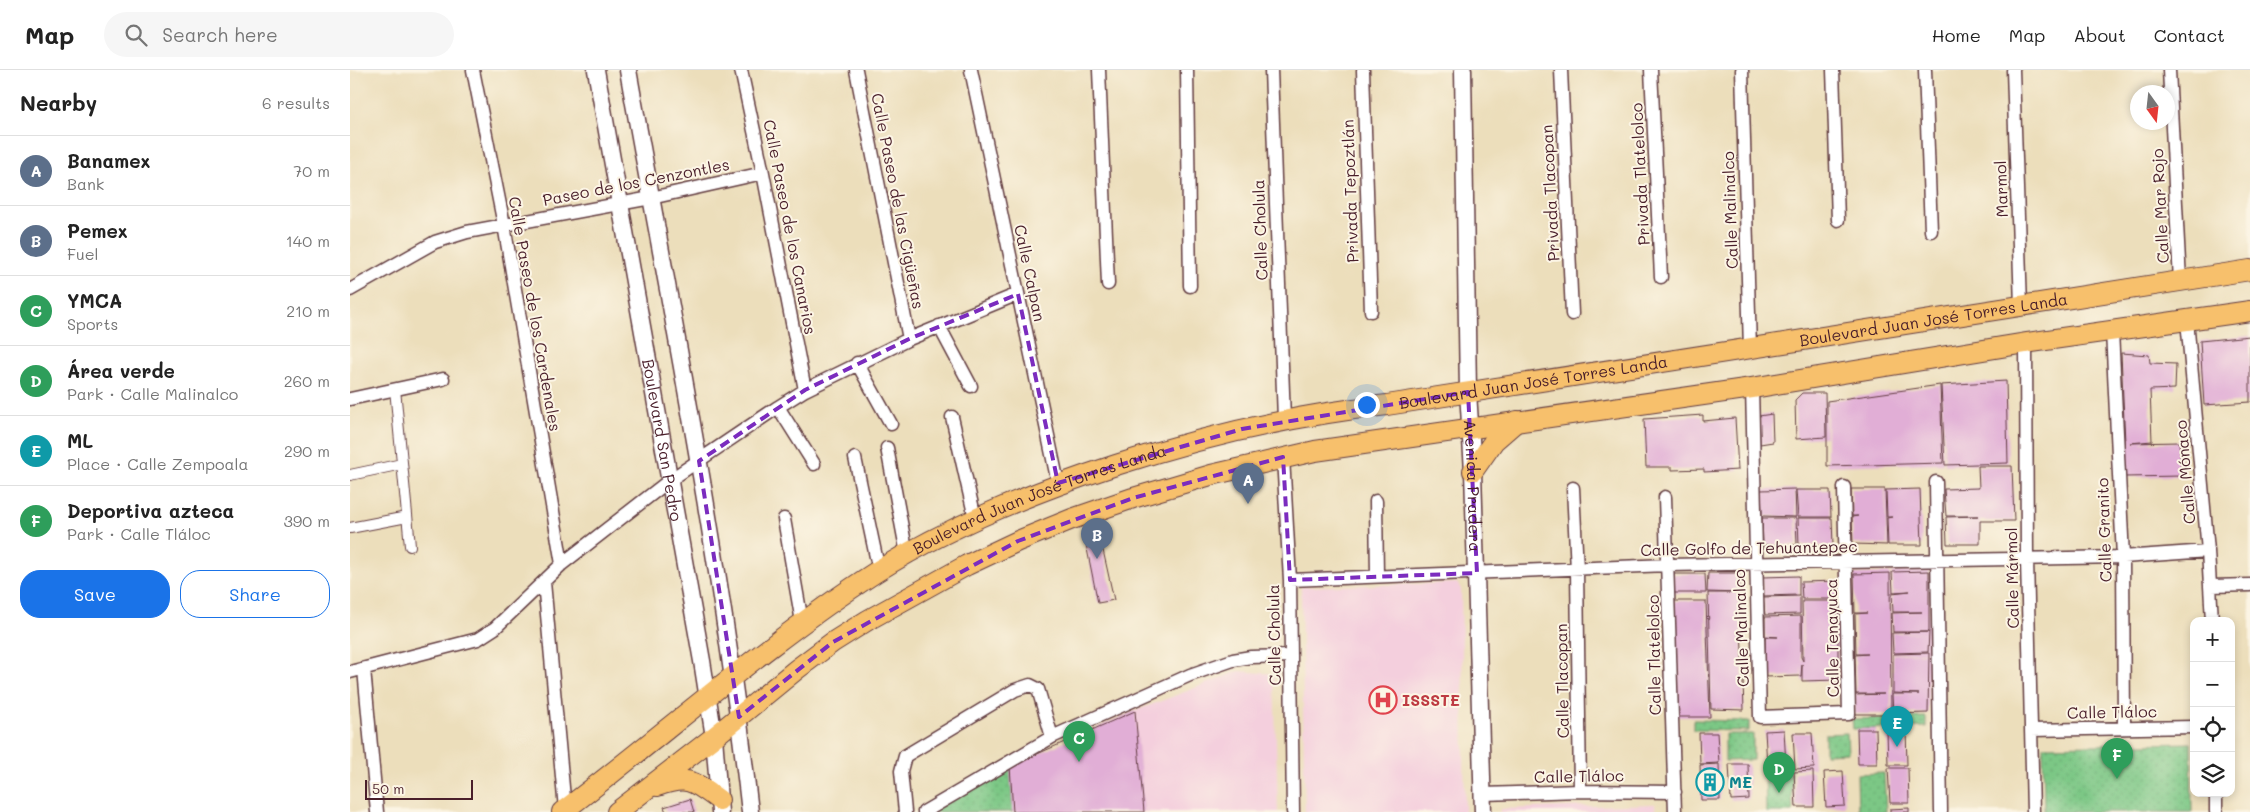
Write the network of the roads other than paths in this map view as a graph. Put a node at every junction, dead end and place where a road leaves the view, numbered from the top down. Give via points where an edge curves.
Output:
1 (473, 70) edge
2 (596, 70) edge
3 (628, 70) edge
4 (741, 70) edge
5 (856, 70) edge
6 (971, 70) edge
7 (1099, 70) edge
8 (1187, 70) edge
9 (1271, 70) edge
10 (1363, 70) edge
11 (1462, 70) edge
12 (1561, 70) edge
13 (1651, 70) edge
14 (1742, 70) edge
15 (1833, 70) edge
16 (1926, 70) edge
17 (2013, 70) edge
18 (2169, 70) edge
19 (763, 173) junction
20 (651, 198) junction
21 (619, 204) junction
22 (1838, 220) dead end
23 (504, 225) junction
24 (1931, 231) dead end
25 (2250, 270) edge
26 (1661, 277) dead end
27 (2180, 281) junction
28 (1108, 284) dead end
29 (1190, 286) dead end
30 (350, 290) edge
31 (1018, 294) junction
32 (2021, 306) junction
33 (1371, 311) dead end
34 (2250, 311) edge
35 (1572, 314) dead end
36 (2187, 320) junction
37 (939, 326) junction
38 (2112, 331) junction
39 (909, 339) junction
40 (2026, 343) junction
41 (1750, 348) junction
42 (856, 364) junction
43 (443, 379) dead end
44 (971, 386) dead end
45 (1752, 388) junction
46 (395, 389) junction
47 (805, 390) junction
48 (1468, 392) junction
49 (350, 399) edge
50 (778, 406) junction
51 (952, 417) dead end
52 (1284, 419) junction
53 (1518, 421) junction
54 (892, 424) dead end
55 (1471, 429) junction
56 (887, 448) dead end
57 (1283, 457) junction
58 (855, 458) dead end
59 (699, 461) junction
60 (402, 464) junction
61 (814, 464) dead end
62 (1473, 471) junction
63 (350, 475) edge
64 (670, 480) junction
65 (1936, 482) dead end
66 (1058, 484) junction
67 (1844, 487) dead end
68 (1573, 488) dead end
69 (1665, 497) dead end
70 (1376, 500) dead end
71 (407, 517) junction
72 (974, 518) junction
73 (784, 519) dead end
74 (350, 528) edge
75 (410, 546) dead end
76 (2208, 551) junction
77 (906, 554) junction
78 (2123, 557) junction
79 (2027, 559) junction
80 (1937, 560) junction
81 (1847, 562) junction
82 (562, 564) junction
83 (1755, 564) junction
84 (1668, 565) junction
85 (1577, 570) junction
86 (879, 571) junction
87 (1476, 573) junction
88 (1377, 576) junction
89 (1290, 580) junction
90 (544, 582) junction
91 (2250, 585) edge
92 (2211, 586) junction
93 (2212, 617) edge
94 (802, 622) junction
95 (1291, 656) junction
96 (364, 669) junction
97 (350, 672) edge
98 (732, 676) junction
99 (708, 694) junction
100 (739, 717) junction
101 (1760, 717) joint
102 (2190, 727) edge
103 (2124, 728) junction
104 (2031, 730) junction
105 (714, 737) junction
106 (1052, 737) junction
107 (644, 791) junction
108 (1580, 791) junction
109 (1674, 792) junction
110 (1483, 794) junction
111 (2216, 797) edge
112 (719, 806) edge
113 (563, 811) edge
114 (378, 812) edge
115 (617, 812) edge
116 (750, 812) edge
117 (905, 812) edge
118 (924, 812) edge
119 (1293, 812) edge
120 (1484, 812) edge
121 (1675, 812) edge
122 (1941, 812) edge
123 (2034, 812) edge
124 (2216, 812) edge

1 - 23 street, Calle Paseo de los Cardenales
2 - 21 street, Boulevard San Pedro
3 - 20 street, Boulevard San Pedro
4 - 19 street, Calle Paseo de los Canarios
5 - 39 street, Calle Paseo de las Cigüeñas
6 - 31 street, Calle Calpan
7 - 28 street
8 - 29 street
9 - 52 street, Calle Cholula
10 - 33 street, Privada Tepoztlán
11 - 48 street, Avenida Pradera
12 - 35 street, Privada Tlacopan
13 - 26 street, Privada Tlatelolco
14 - 41 street, Calle Malinalco
15 - 22 street
16 - 24 street
17 - 32 street, Marmol
18 - 27 street, Calle Mar Rojo
19 - 20 street, Paseo de los Cenzontles
19 - 47 street, Calle Paseo de los Canarios
20 - 21 street, Paseo de los Cenzontles
20 - 59 street, Boulevard San Pedro
21 - 23 street, Paseo de los Cenzontles
21 - 64 street, Boulevard San Pedro
23 - 30 street, Paseo de los Cenzontles via 435,242
23 - 82 street, Calle Paseo de los Cardenales
25 - 27 main road, Boulevard Juan José Torres Landa
27 - 32 main road, Boulevard Juan José Torres Landa
31 - 37 street
31 - 66 street, Calle Calpan
32 - 41 main road, Boulevard Juan José Torres Landa
34 - 36 main road, Boulevard Juan José Torres Landa
36 - 38 main road, Boulevard Juan José Torres Landa
36 - 76 street, Calle Mónaco
37 - 39 street
37 - 44 street
38 - 40 main road, Boulevard Juan José Torres Landa
38 - 78 street, Calle Granito
39 - 42 street
40 - 45 main road, Boulevard Juan José Torres Landa
40 - 79 street, Calle Mármol
41 - 48 main road, Boulevard Juan José Torres Landa
42 - 47 street
42 - 54 street
43 - 46 street
45 - 53 main road, Boulevard Juan José Torres Landa
45 - 83 street, Calle Malinalco
46 - 49 street
46 - 60 street
47 - 50 street
48 - 52 main road, Boulevard Juan José Torres Landa
48 - 55 street, Avenida Pradera
50 - 59 street
50 - 61 street
51 - 72 street
52 - 66 main road, Boulevard Juan José Torres Landa via 1202,439
53 - 55 main road, Boulevard Juan José Torres Landa
53 - 62 main road via 1494,441
55 - 57 main road, Boulevard Juan José Torres Landa
55 - 62 street, Avenida Pradera
56 - 77 street
57 - 89 street, Calle Cholula
57 - 100 main road, Boulevard Juan José Torres Landa via 1133,498 1018,541 950,574 833,642
58 - 86 street
59 - 64 street
59 - 98 street, Boulevard San Pedro
60 - 63 street
60 - 71 street
62 - 87 street, Avenida Pradera
64 - 82 street
64 - 99 street, Boulevard San Pedro
65 - 80 street
66 - 72 main road, Boulevard Juan José Torres Landa
67 - 81 street, Calle Tenayuca
68 - 85 street
69 - 84 street, Calle Tlatelolco
70 - 88 street
71 - 74 street
71 - 75 street
72 - 77 main road, Boulevard Juan José Torres Landa
73 - 94 street
76 - 78 street, Calle Golfo de Tehuantepec
76 - 92 street, Calle Mónaco
77 - 86 main road, Boulevard Juan José Torres Landa
78 - 79 street, Calle Golfo de Tehuantepec
78 - 103 street, Calle Granito
79 - 80 street, Calle Golfo de Tehuantepec
79 - 104 street, Calle Mármol
80 - 81 street, Calle Golfo de Tehuantepec
80 - 122 street
81 - 83 street, Calle Golfo de Tehuantepec
81 - 101 street, Calle Tenayuca via 1850,714
82 - 90 street
83 - 84 street, Calle Golfo de Tehuantepec
83 - 101 street, Calle Malinalco
84 - 85 street, Calle Golfo de Tehuantepec
84 - 109 street, Calle Tlatelolco
85 - 87 street, Calle Golfo de Tehuantepec
85 - 108 street, Calle Tlacopan
86 - 94 main road, Boulevard Juan José Torres Landa
87 - 88 street, Calle Golfo de Tehuantepec
87 - 110 street, Avenida Pradera
88 - 89 street, Calle Golfo de Tehuantepec
89 - 95 street, Calle Cholula
90 - 96 street via 495,628 478,639
90 - 113 street
91 - 92 street
92 - 93 street, Calle Mónaco
94 - 98 main road, Boulevard Juan José Torres Landa
95 - 106 street via 1251,657 1216,664
95 - 119 street, Calle Cholula
96 - 97 street
96 - 114 street
98 - 99 main road, Boulevard Juan José Torres Landa
98 - 100 street, Boulevard San Pedro
99 - 105 street, Boulevard San Pedro
99 - 113 main road, Boulevard Juan José Torres Landa
100 - 105 main road, Boulevard Juan José Torres Landa
100 - 116 street, Boulevard San Pedro
102 - 103 street, Calle Tláloc
103 - 104 street, Calle Tláloc
104 - 123 street, Calle Mármol
105 - 107 main road, Boulevard Juan José Torres Landa
105 - 112 street, Boulevard San Pedro
106 - 117 street via 1038,689 1030,685 1015,690 905,756 901,771
106 - 118 street
107 - 112 main road via 682,779 699,786
107 - 115 main road, Boulevard Juan José Torres Landa
108 - 109 street, Calle Tláloc
108 - 110 street, Calle Tláloc
109 - 121 street, Calle Tlatelolco
110 - 120 street, Avenida Pradera
111 - 124 street

